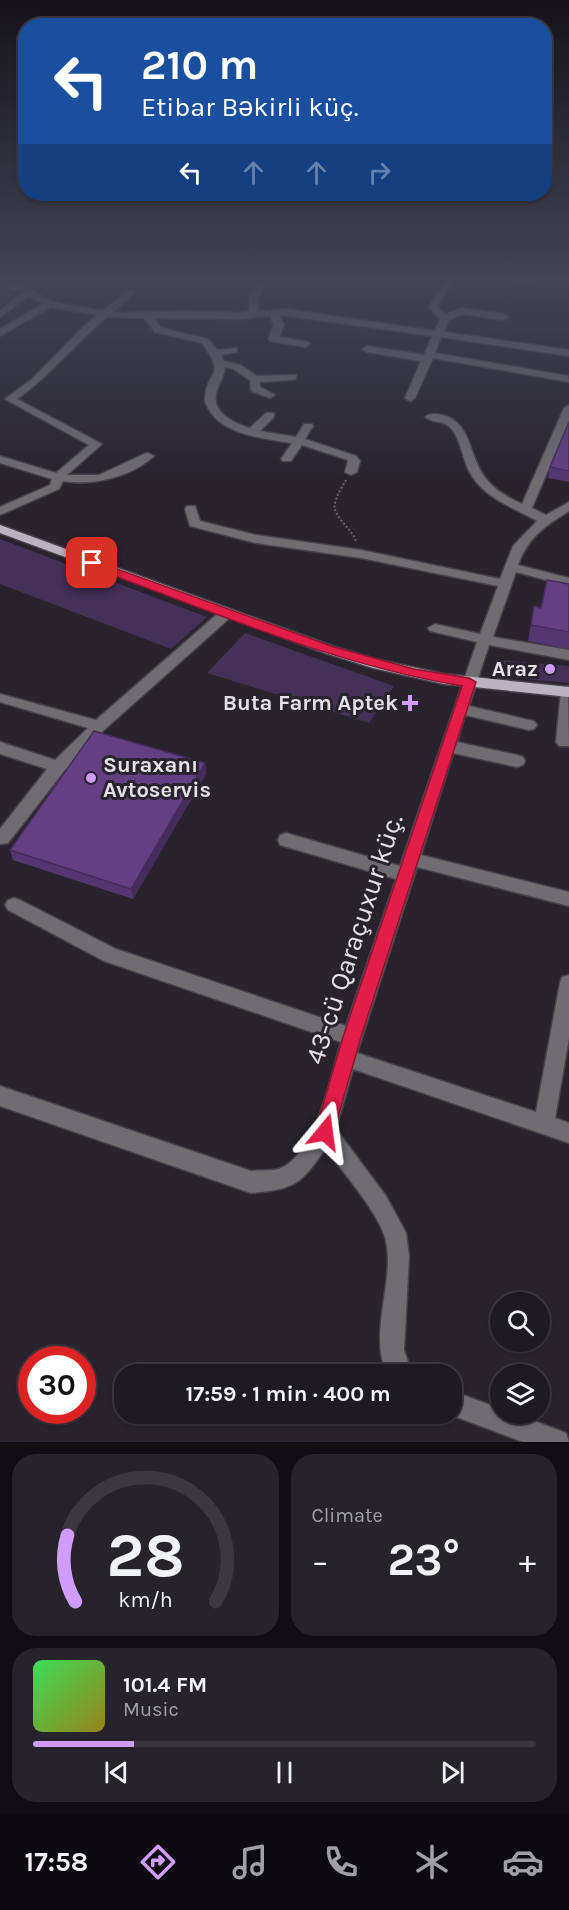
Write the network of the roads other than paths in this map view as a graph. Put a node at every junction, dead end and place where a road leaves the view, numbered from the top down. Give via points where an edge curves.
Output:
1 (68, 347) edge
2 (209, 347) edge
3 (433, 347) edge
4 (532, 347) edge
5 (367, 349) dead end
6 (234, 350) dead end
7 (569, 353) edge
8 (429, 357) junction
9 (217, 359) junction
10 (292, 377) dead end
11 (255, 379) junction
12 (568, 379) edge
13 (270, 395) dead end
14 (411, 398) dead end
15 (10, 399) junction
16 (0, 406) edge
17 (569, 408) edge
18 (270, 415) dead end
19 (430, 417) dead end
20 (308, 426) dead end
21 (252, 432) junction
22 (297, 441) junction
23 (148, 456) dead end
24 (0, 459) edge
25 (287, 459) dead end
26 (351, 472) road end
27 (59, 476) junction
28 (569, 506) edge
29 (526, 508) junction
30 (191, 509) dead end
31 (0, 511) edge
32 (545, 520) junction
33 (0, 529) edge
34 (512, 567) junction
35 (569, 582) edge
36 (506, 584) junction
37 (227, 613) junction
38 (435, 628) dead end
39 (485, 640) junction
40 (569, 655) edge
41 (469, 682) junction
42 (569, 692) edge
43 (3, 698) dead end
44 (461, 709) junction
45 (529, 725) dead end
46 (99, 726) junction
47 (564, 742) dead end
48 (449, 746) junction
49 (0, 748) edge
50 (517, 761) dead end
51 (58, 767) junction
52 (2, 838) dead end
53 (286, 840) dead end
54 (409, 867) junction
55 (569, 899) edge
56 (14, 905) dead end
57 (568, 993) edge
58 (352, 1037) junction
59 (564, 1047) edge
60 (346, 1058) junction
61 (0, 1096) edge
62 (544, 1124) junction
63 (325, 1132) junction
64 (569, 1133) edge
65 (394, 1364) edge
66 (462, 1407) edge
67 (557, 1442) edge

1 - 15 street via 36,381
2 - 9 street
3 - 8 street
4 - 7 street
5 - 8 street
6 - 9 street
8 - 12 street
8 - 14 street
9 - 11 street via 241,368
9 - 21 street via 219,371 210,395 212,408 227,421
10 - 11 street
11 - 13 street via 255,389
15 - 16 street
15 - 27 street via 96,444
17 - 29 street
18 - 21 street
19 - 29 street via 451,421 458,429 472,469 490,491
20 - 22 street
21 - 22 street
22 - 25 street
22 - 26 street via 352,458
23 - 27 street via 94,479
24 - 27 street
27 - 31 street via 55,487
28 - 32 street, 43-cü Qaraçuxur küç.
29 - 32 street
30 - 36 street via 194,523 202,526
32 - 34 street, 43-cü Qaraçuxur küç. via 523,539
33 - 37 main road
34 - 35 street
34 - 36 street, 43-cü Qaraçuxur küç.
36 - 39 street, 43-cü Qaraçuxur küç.
37 - 41 main road via 373,663
37 - 46 street
38 - 39 street
39 - 40 street
39 - 41 street, 43-cü Qaraçuxur küç.
41 - 42 main road
41 - 44 street, 43-cü Qaraçuxur küç.
42 - 47 street
43 - 46 street
44 - 45 street
44 - 48 street, 43-cü Qaraçuxur küç.
46 - 51 street
48 - 50 street
48 - 54 street, 43-cü Qaraçuxur küç.
49 - 51 street
51 - 52 street
53 - 54 street
54 - 55 street
54 - 58 street, 43-cü Qaraçuxur küç.
56 - 58 street via 110,956
57 - 59 street
58 - 60 street, 43-cü Qaraçuxur küç.
59 - 62 street
60 - 62 street
60 - 63 street, 43-cü Qaraçuxur küç.
61 - 63 street, 43-cü Qaraçuxur küç. via 251,1182 283,1179 302,1165
62 - 64 street
63 - 65 street via 398,1240 391,1344
66 - 67 street

